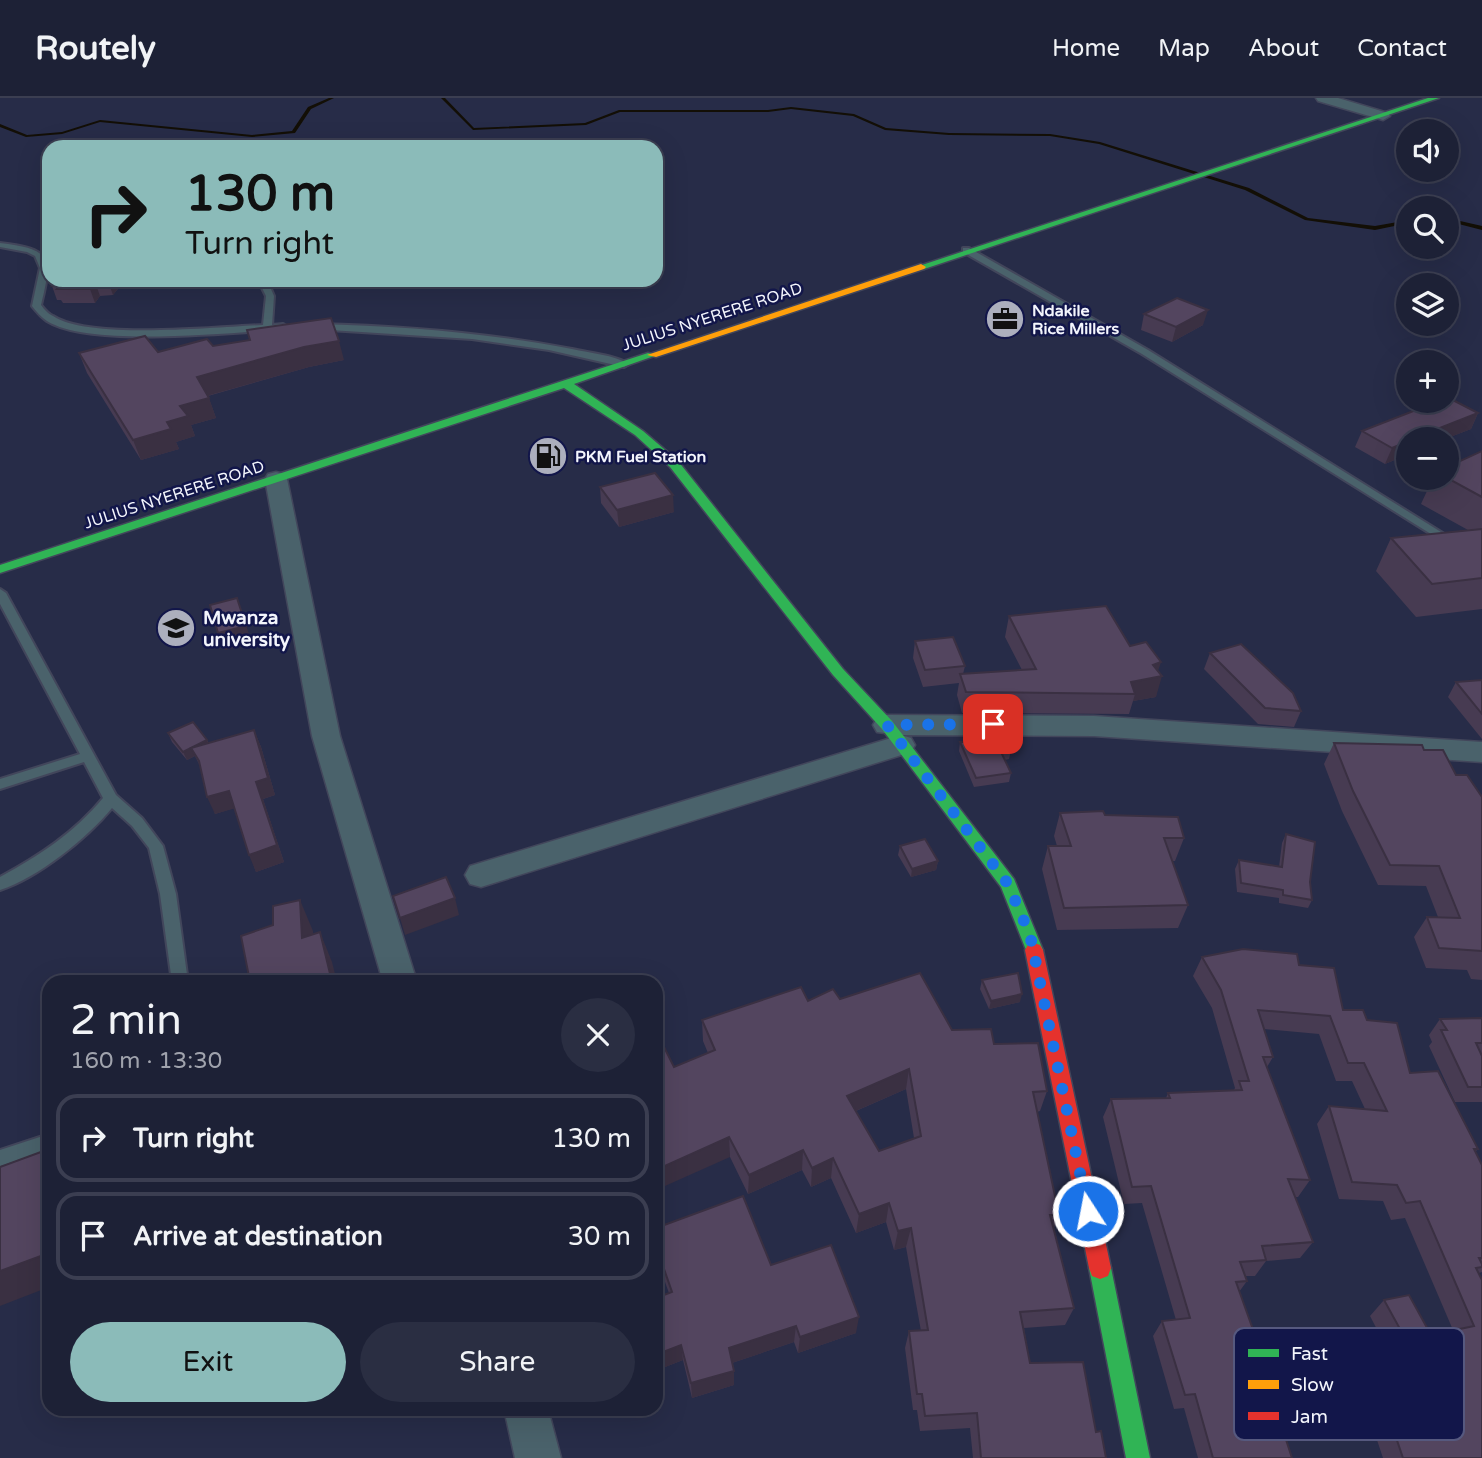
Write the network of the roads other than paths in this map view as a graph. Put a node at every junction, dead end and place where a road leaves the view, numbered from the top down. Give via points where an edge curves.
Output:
1 (1323, 98) edge
2 (1435, 98) edge
3 (1383, 116) junction
4 (0, 245) edge
5 (966, 250) junction
6 (42, 259) edge
7 (42, 284) edge
8 (269, 287) edge
9 (267, 327) junction
10 (293, 327) edge
11 (305, 327) edge
12 (624, 364) junction
13 (566, 384) junction
14 (276, 479) junction
15 (1443, 537) edge
16 (0, 569) edge
17 (0, 593) edge
18 (894, 735) junction
19 (1444, 751) junction
20 (1482, 752) edge
21 (88, 756) junction
22 (1465, 782) edge
23 (0, 784) edge
24 (111, 799) junction
25 (481, 875) dead end
26 (0, 884) edge
27 (179, 975) edge
28 (398, 975) edge
29 (42, 1144) edge
30 (0, 1158) edge
31 (528, 1416) edge
32 (538, 1458) edge
33 (1138, 1458) edge

1 - 3 street
2 - 3 main road, JULIUS NYERERE ROAD
3 - 5 main road, JULIUS NYERERE ROAD
4 - 6 lane via 27,249
5 - 12 main road, JULIUS NYERERE ROAD
5 - 15 lane via 1145,352
7 - 9 lane via 36,306 45,318 84,329 164,333
8 - 9 lane
9 - 10 lane
11 - 12 lane via 411,331 508,342
12 - 13 main road, JULIUS NYERERE ROAD
13 - 14 main road, JULIUS NYERERE ROAD
13 - 18 main road via 639,433 674,464 838,672
14 - 16 main road, JULIUS NYERERE ROAD
14 - 28 street via 326,736
17 - 21 lane
18 - 19 street via 1094,726
18 - 25 street
18 - 33 main road via 1008,884 1030,935
19 - 20 street
19 - 22 street
21 - 23 lane
21 - 24 lane
24 - 26 lane via 73,841
24 - 27 lane via 156,846
29 - 30 lane
31 - 32 street

